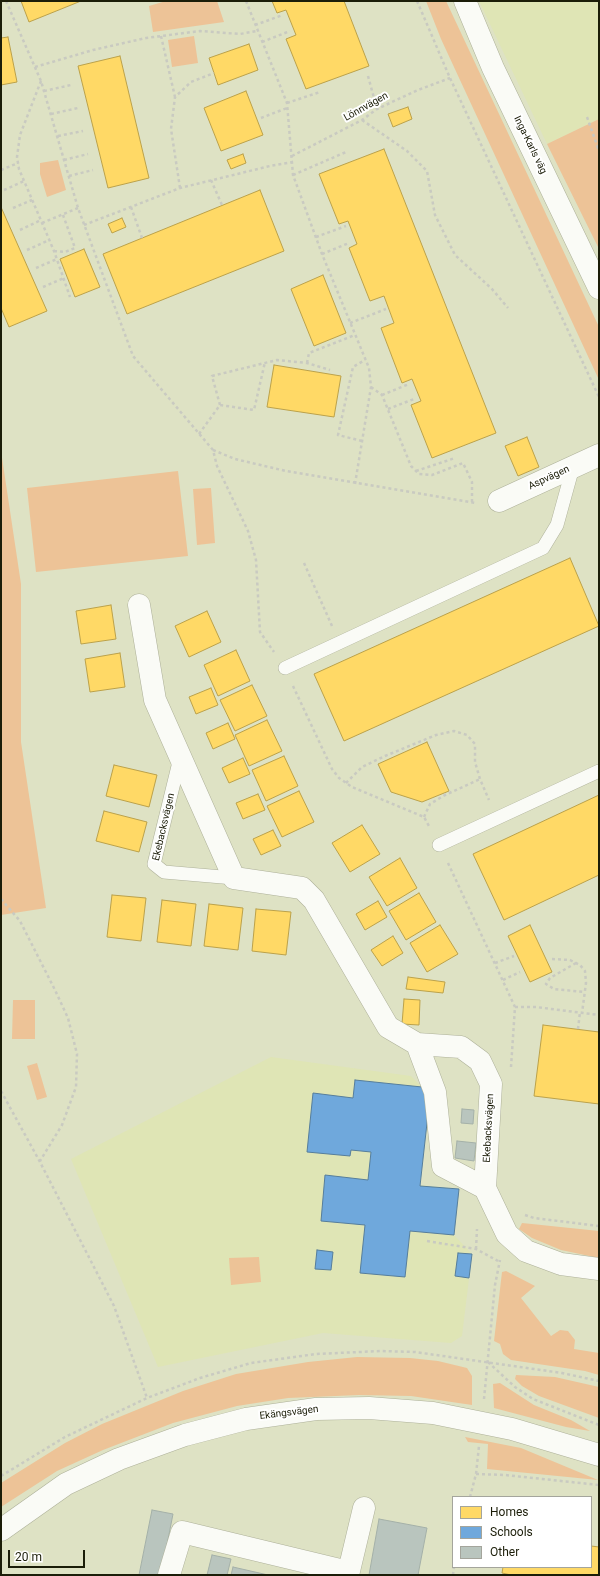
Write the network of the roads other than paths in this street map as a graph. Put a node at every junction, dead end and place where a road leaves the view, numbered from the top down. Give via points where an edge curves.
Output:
1 (465, 1) edge
2 (599, 288) edge
3 (599, 455) edge
4 (573, 467) junction
5 (499, 501) road end
6 (140, 605) dead end
7 (285, 668) road end
8 (181, 757) junction
9 (599, 771) edge
10 (439, 845) road end
11 (234, 878) junction
12 (417, 1044) junction
13 (485, 1188) junction
14 (599, 1269) edge
15 (599, 1454) edge
16 (364, 1508) dead end
17 (1, 1530) edge
18 (348, 1573) edge
19 (169, 1575) edge

1 - 2 street, Inga-Karls väg via 493,68
3 - 4 street, Aspvägen
4 - 5 street, Aspvägen
4 - 7 lane via 557,525 543,548
6 - 8 street via 155,700
8 - 11 street
8 - 11 lane, Ekebacksvägen via 154,864 164,872
9 - 10 lane
11 - 12 street, Ekebacksvägen via 302,888 314,900 388,1027
12 - 13 street via 435,1092 442,1166
12 - 13 street, Ekebacksvägen via 461,1047 480,1061 491,1084
13 - 14 street, Ekebacksvägen via 507,1234 526,1251 561,1264
15 - 17 street, Ekängsvägen via 512,1429 433,1413 369,1408 316,1409 246,1419 185,1435 119,1459 66,1484
16 - 18 street
18 - 19 street via 182,1532

